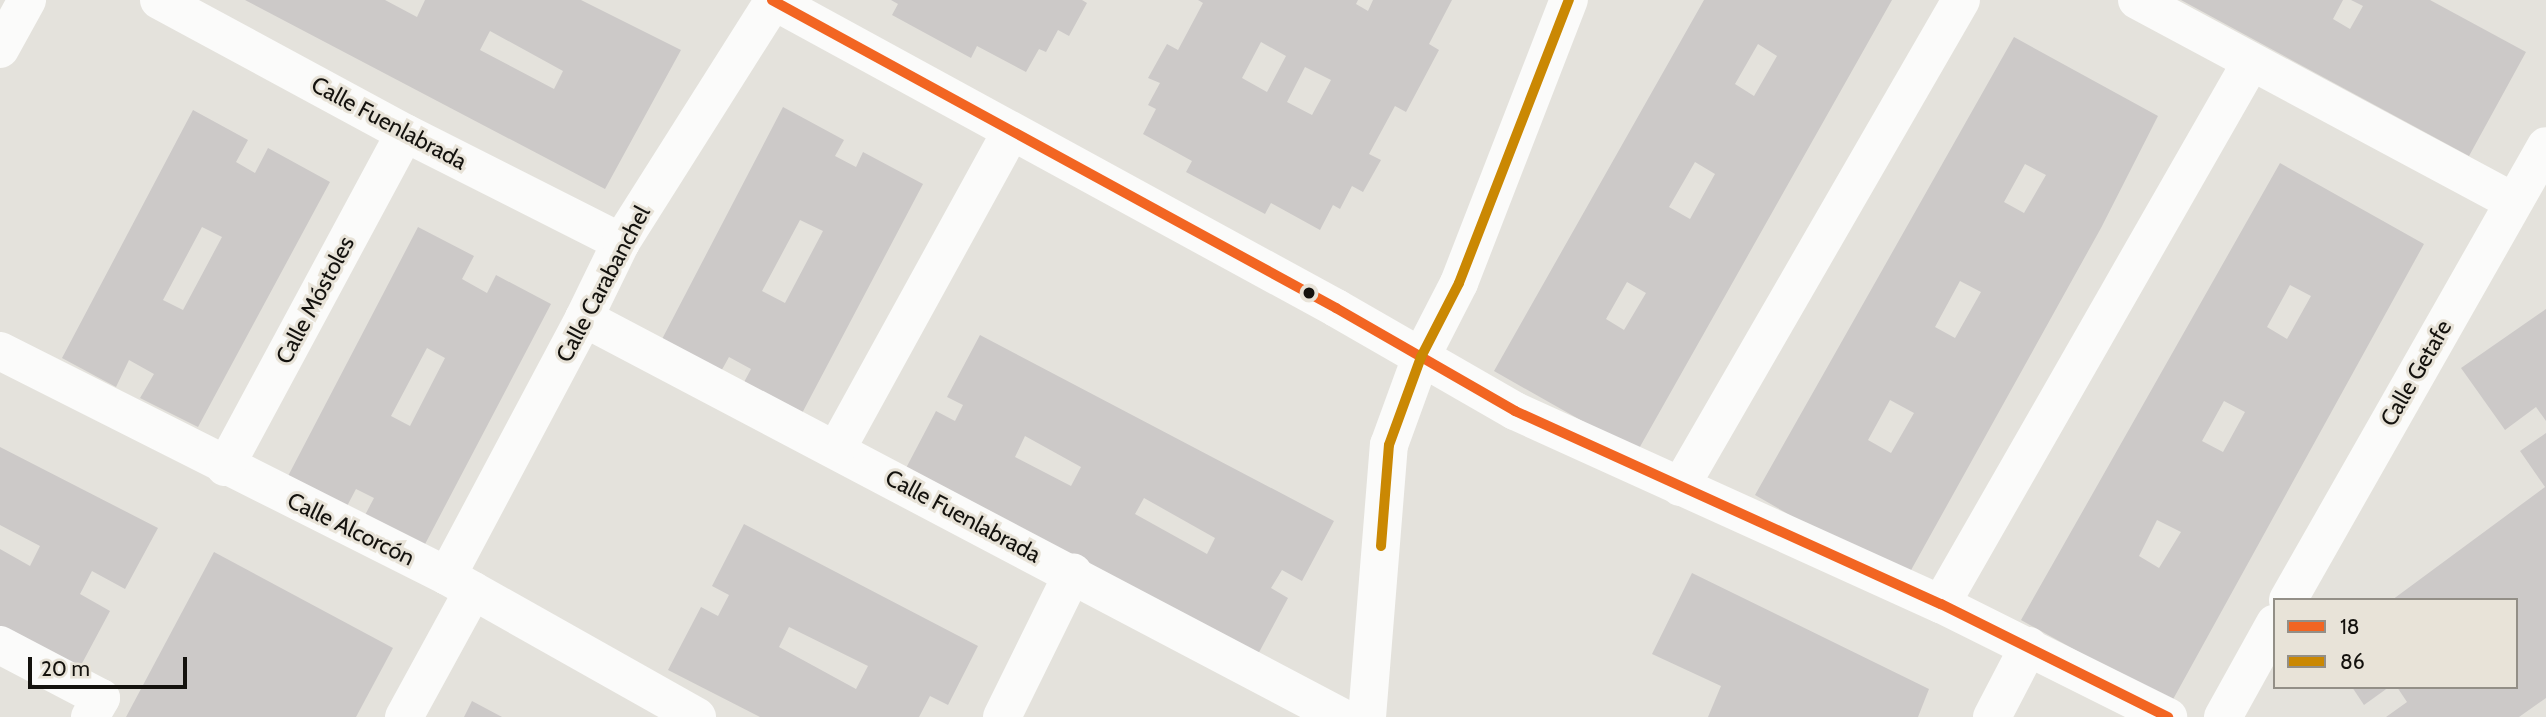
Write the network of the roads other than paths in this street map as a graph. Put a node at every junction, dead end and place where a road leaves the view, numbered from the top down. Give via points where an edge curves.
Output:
1 (27, 0) edge
2 (159, 0) edge
3 (773, 0) edge
4 (1569, 0) edge
5 (2137, 0) edge
6 (1953, 15) edge
7 (0, 49) edge
8 (2251, 62) junction
9 (1011, 132) junction
10 (405, 133) junction
11 (2546, 146) edge
12 (2513, 202) junction
13 (621, 242) junction
14 (584, 318) junction
15 (0, 351) edge
16 (1422, 357) junction
17 (836, 450) junction
18 (225, 467) junction
19 (1680, 487) junction
20 (1073, 573) junction
21 (460, 584) junction
22 (2289, 598) edge
23 (1941, 604) junction
24 (2273, 627) edge
25 (0, 645) edge
26 (2029, 646) junction
27 (96, 707) edge
28 (404, 717) edge
29 (697, 717) edge
30 (1002, 717) edge
31 (1341, 717) edge
32 (1367, 717) edge
33 (1992, 717) edge
34 (2168, 717) edge
35 (2223, 717) edge

1 - 7 street
2 - 10 street, Calle Fuenlabrada
3 - 9 street
3 - 13 street, Calle Carabanchel
4 - 16 street via 1459,283
5 - 8 street
6 - 19 street
8 - 12 street
8 - 23 street
9 - 16 street
9 - 17 street
10 - 13 street, Calle Fuenlabrada
10 - 18 street, Calle Móstoles
11 - 12 street, Calle Getafe
12 - 22 street, Calle Getafe
13 - 14 street, Calle Carabanchel
14 - 17 street, Calle Fuenlabrada
14 - 21 street, Calle Carabanchel
15 - 18 street, Calle Alcorcón
16 - 19 street via 1515,411
16 - 32 street via 1389,445
17 - 20 street, Calle Fuenlabrada
18 - 21 street, Calle Alcorcón
19 - 23 street
20 - 30 street
20 - 31 street, Calle Fuenlabrada
21 - 28 street, Calle Carabanchel
21 - 29 street, Calle Alcorcón
23 - 26 street
24 - 35 street
25 - 27 street
26 - 33 street
26 - 34 street

